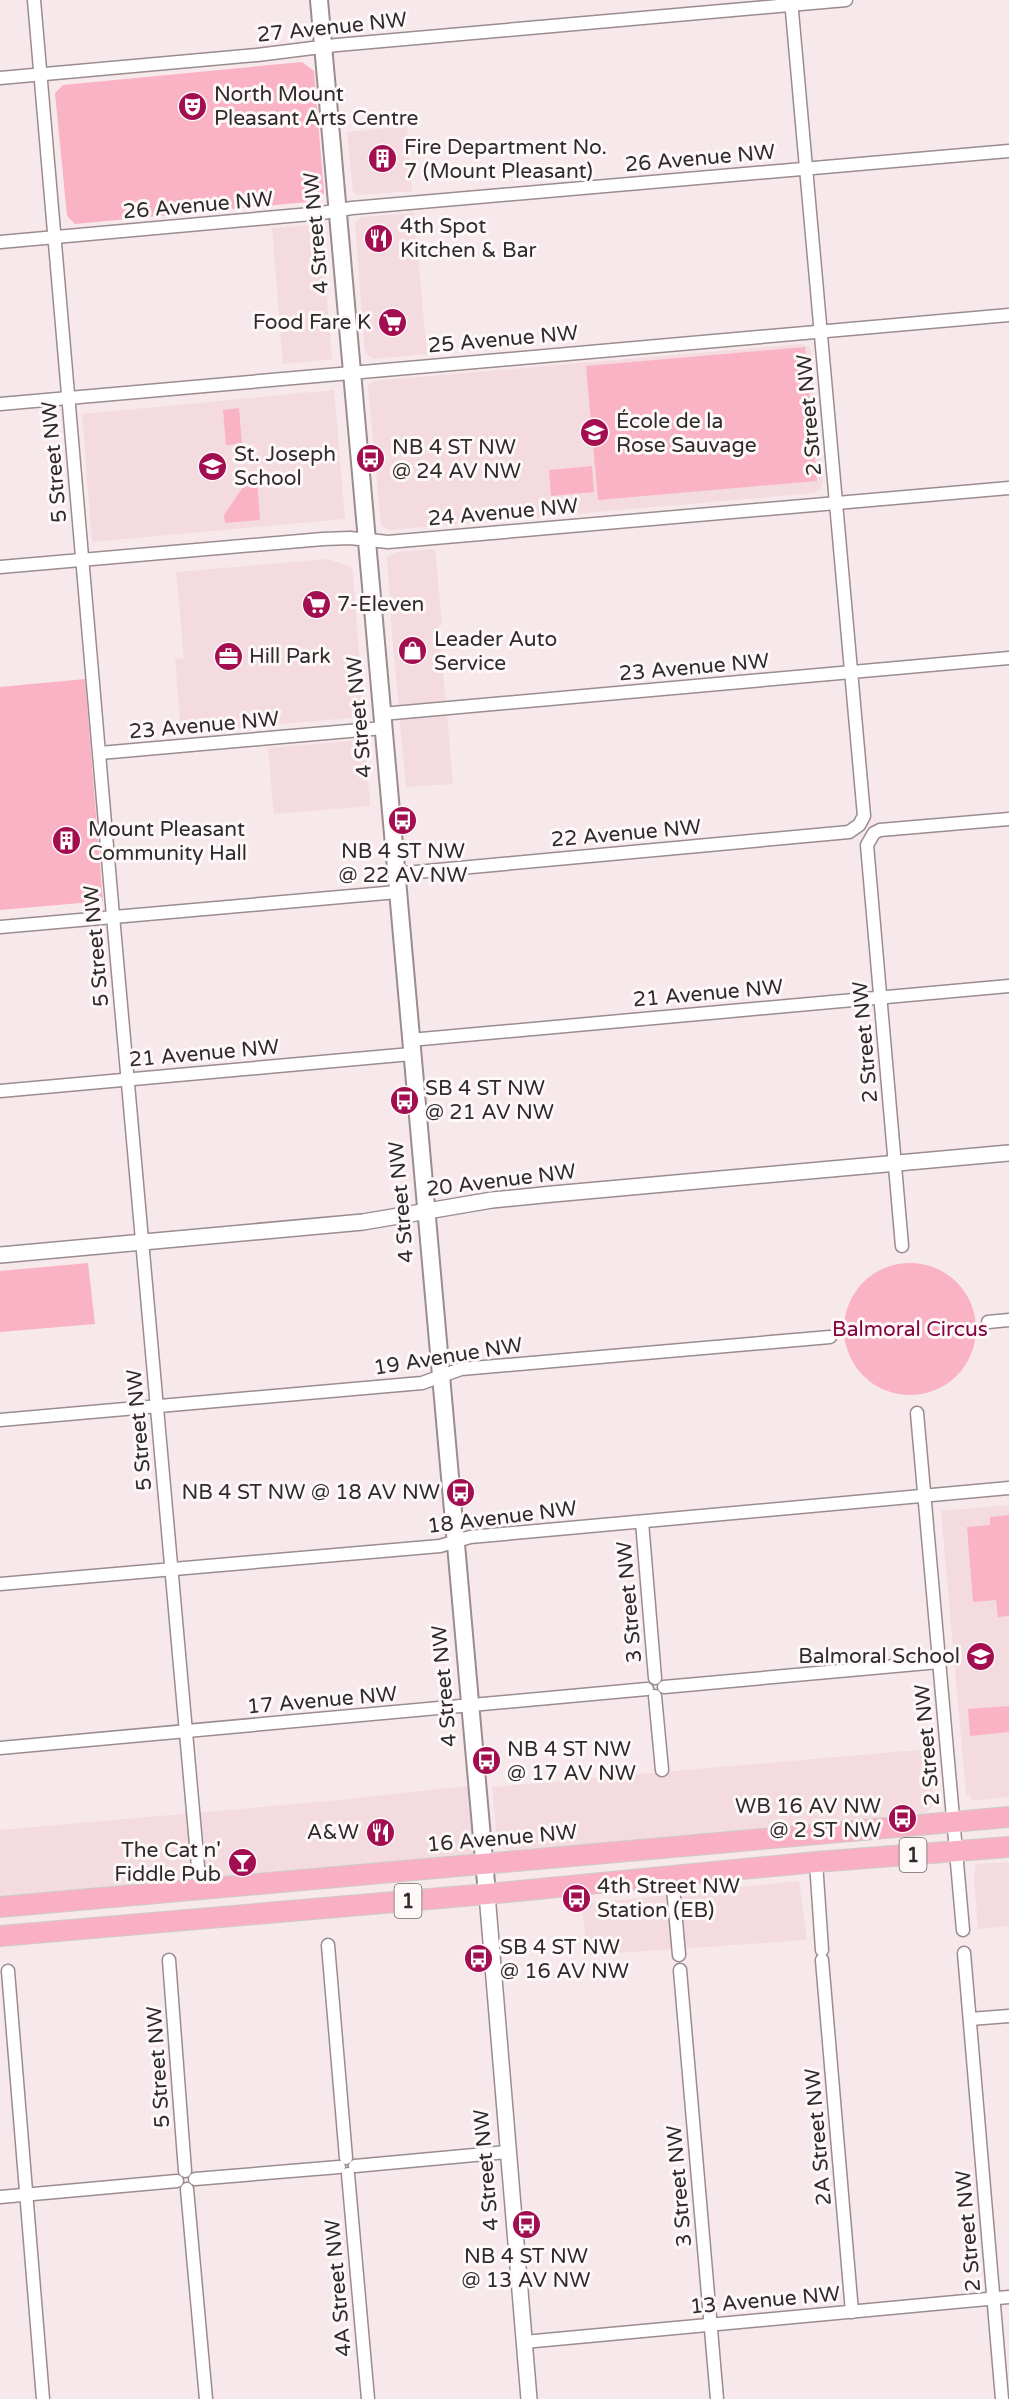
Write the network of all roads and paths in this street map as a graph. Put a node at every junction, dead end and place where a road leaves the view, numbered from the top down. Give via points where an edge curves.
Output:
1 (34, 0) edge
2 (319, 0) edge
3 (846, 0) edge
4 (791, 2) edge
5 (323, 47) junction
6 (40, 75) junction
7 (0, 78) edge
8 (1009, 151) edge
9 (806, 168) junction
10 (337, 210) junction
11 (55, 237) junction
12 (0, 242) edge
13 (1009, 315) edge
14 (821, 332) junction
15 (351, 372) junction
16 (69, 398) junction
17 (0, 404) edge
18 (1009, 488) edge
19 (836, 503) junction
20 (366, 540) junction
21 (82, 560) junction
22 (0, 567) edge
23 (1009, 658) edge
24 (851, 672) junction
25 (382, 721) junction
26 (100, 753) junction
27 (1009, 819) edge
28 (859, 825) joint
29 (395, 874) junction
30 (397, 892) junction
31 (113, 916) junction
32 (0, 927) edge
33 (1009, 986) edge
34 (880, 997) junction
35 (410, 1047) junction
36 (128, 1079) junction
37 (0, 1091) edge
38 (1009, 1153) edge
39 (895, 1164) junction
40 (426, 1211) junction
41 (142, 1242) junction
42 (902, 1246) dead end
43 (0, 1255) edge
44 (1009, 1320) edge
45 (988, 1322) dead end
46 (830, 1337) dead end
47 (439, 1378) junction
48 (157, 1406) junction
49 (917, 1413) dead end
50 (0, 1420) edge
51 (1009, 1488) edge
52 (924, 1496) junction
53 (642, 1522) junction
54 (454, 1541) junction
55 (171, 1568) junction
56 (0, 1584) edge
57 (939, 1662) junction
58 (656, 1688) junction
59 (469, 1705) junction
60 (185, 1731) junction
61 (0, 1748) edge
62 (662, 1770) dead end
63 (1009, 1817) edge
64 (953, 1822) junction
65 (1009, 1848) edge
66 (956, 1852) junction
67 (816, 1862) junction
68 (483, 1864) junction
69 (672, 1876) junction
70 (200, 1889) junction
71 (487, 1894) junction
72 (0, 1907) edge
73 (963, 1930) dead end
74 (0, 1936) edge
75 (328, 1945) dead end
76 (964, 1953) dead end
77 (679, 1955) dead end
78 (169, 1960) dead end
79 (680, 1970) dead end
80 (8, 1971) dead end
81 (1009, 2016) edge
82 (970, 2019) junction
83 (507, 2152) junction
84 (347, 2166) junction
85 (186, 2180) junction
86 (24, 2195) junction
87 (0, 2197) edge
88 (1009, 2297) edge
89 (993, 2299) junction
90 (852, 2312) junction
91 (711, 2325) junction
92 (524, 2342) junction
93 (43, 2399) edge
94 (206, 2399) edge
95 (368, 2399) edge
96 (529, 2399) edge
97 (717, 2399) edge
98 (1002, 2399) edge

1 - 6 street, 5 Street NW
2 - 5 main road, 4 Street NW
3 - 4 street, 27 Avenue NW
4 - 5 street, 27 Avenue NW
4 - 9 street, 2 Street NW
5 - 6 street, 27 Avenue NW
5 - 10 main road, 4 Street NW
6 - 7 street, 27 Avenue NW
6 - 11 street, 5 Street NW
8 - 9 street, 26 Avenue NW
9 - 10 street, 26 Avenue NW
9 - 14 street, 2 Street NW
10 - 11 street, 26 Avenue NW
10 - 15 main road, 4 Street NW
11 - 12 street, 26 Avenue NW
11 - 16 street, 5 Street NW
13 - 14 street, 25 Avenue NW
14 - 15 street, 25 Avenue NW
14 - 19 street, 2 Street NW
15 - 16 street, 25 Avenue NW
15 - 20 main road, 4 Street NW
16 - 17 street, 25 Avenue NW
16 - 21 street, 5 Street NW
18 - 19 street, 24 Avenue NW
19 - 20 street, 24 Avenue NW via 400,541
19 - 24 street, 2 Street NW
20 - 21 street, 24 Avenue NW via 323,539
20 - 25 main road, 4 Street NW
21 - 22 street, 24 Avenue NW
21 - 26 street, 5 Street NW
23 - 24 street, 23 Avenue NW
24 - 25 street, 23 Avenue NW
24 - 28 street, 2 Street NW via 864,816
25 - 26 street, 23 Avenue NW
25 - 29 main road, 4 Street NW
26 - 31 street, 5 Street NW
27 - 34 street, 2 Street NW via 880,830 872,836 867,845
28 - 29 street, 22 Avenue NW via 849,832
29 - 30 main road, 4 Street NW
30 - 31 street
30 - 35 main road, 4 Street NW
31 - 32 street
31 - 36 street, 5 Street NW
33 - 34 street, 21 Avenue NW
34 - 35 street, 21 Avenue NW
34 - 39 street, 2 Street NW
35 - 36 street, 21 Avenue NW
35 - 40 main road, 4 Street NW
36 - 37 street, 21 Avenue NW
36 - 41 street, 5 Street NW
38 - 39 street, 20 Avenue NW
39 - 40 street, 20 Avenue NW via 492,1200
39 - 42 street, 2 Street NW
40 - 41 street, 20 Avenue NW via 363,1222
40 - 47 main road, 4 Street NW
41 - 43 street, 20 Avenue NW
41 - 48 street, 5 Street NW
44 - 45 street
46 - 47 street, 19 Avenue NW via 461,1369
47 - 48 street, 19 Avenue NW via 422,1383
47 - 54 main road, 4 Street NW
48 - 50 street, 19 Avenue NW
48 - 55 street, 5 Street NW
49 - 52 street, 2 Street NW
51 - 52 street, 18 Avenue NW
52 - 53 street, 18 Avenue NW
52 - 57 street, 2 Street NW
53 - 54 street, 18 Avenue NW
53 - 58 street, 3 Street NW
54 - 55 street, 18 Avenue NW via 440,1546
54 - 59 main road, 4 Street NW
55 - 56 street, 18 Avenue NW
55 - 60 street, 5 Street NW
57 - 58 street, 17 Avenue NW
57 - 64 street, 2 Street NW
58 - 59 street, 17 Avenue NW
58 - 62 street, 3 Street NW
59 - 60 street, 17 Avenue NW
59 - 68 main road, 4 Street NW
60 - 61 street, 17 Avenue NW
60 - 70 street, 5 Street NW
63 - 64 highway, 16 Avenue NW / 1
64 - 66 street, 2 Street NW
64 - 68 highway, 16 Avenue NW / 1
65 - 66 highway, 1
66 - 67 highway, 1
66 - 73 street, 2 Street NW
67 - 69 highway, 1
67 - 90 street, 2A Street NW
68 - 70 highway, 16 Avenue NW / 1
68 - 71 main road, 4 Street NW
69 - 71 highway, 1
69 - 77 street
70 - 72 highway, 16 Avenue NW / 1
71 - 74 highway, 1
71 - 83 street, 4 Street NW
75 - 84 street, 4A Street NW
76 - 82 street, 2 Street NW
78 - 85 street, 5 Street NW
79 - 91 street, 3 Street NW
80 - 86 street
81 - 82 street
82 - 89 street, 2 Street NW
83 - 84 street
83 - 92 street, 4 Street NW
84 - 85 street
84 - 95 street, 4A Street NW
85 - 86 street
85 - 94 street, 5 Street NW
86 - 87 street
86 - 93 street
88 - 89 street, 13 Avenue NW
89 - 90 street, 13 Avenue NW
89 - 98 street, 2 Street NW
90 - 91 street, 13 Avenue NW
91 - 92 street, 13 Avenue NW
91 - 97 street, 3 Street NW
92 - 96 street, 4 Street NW

